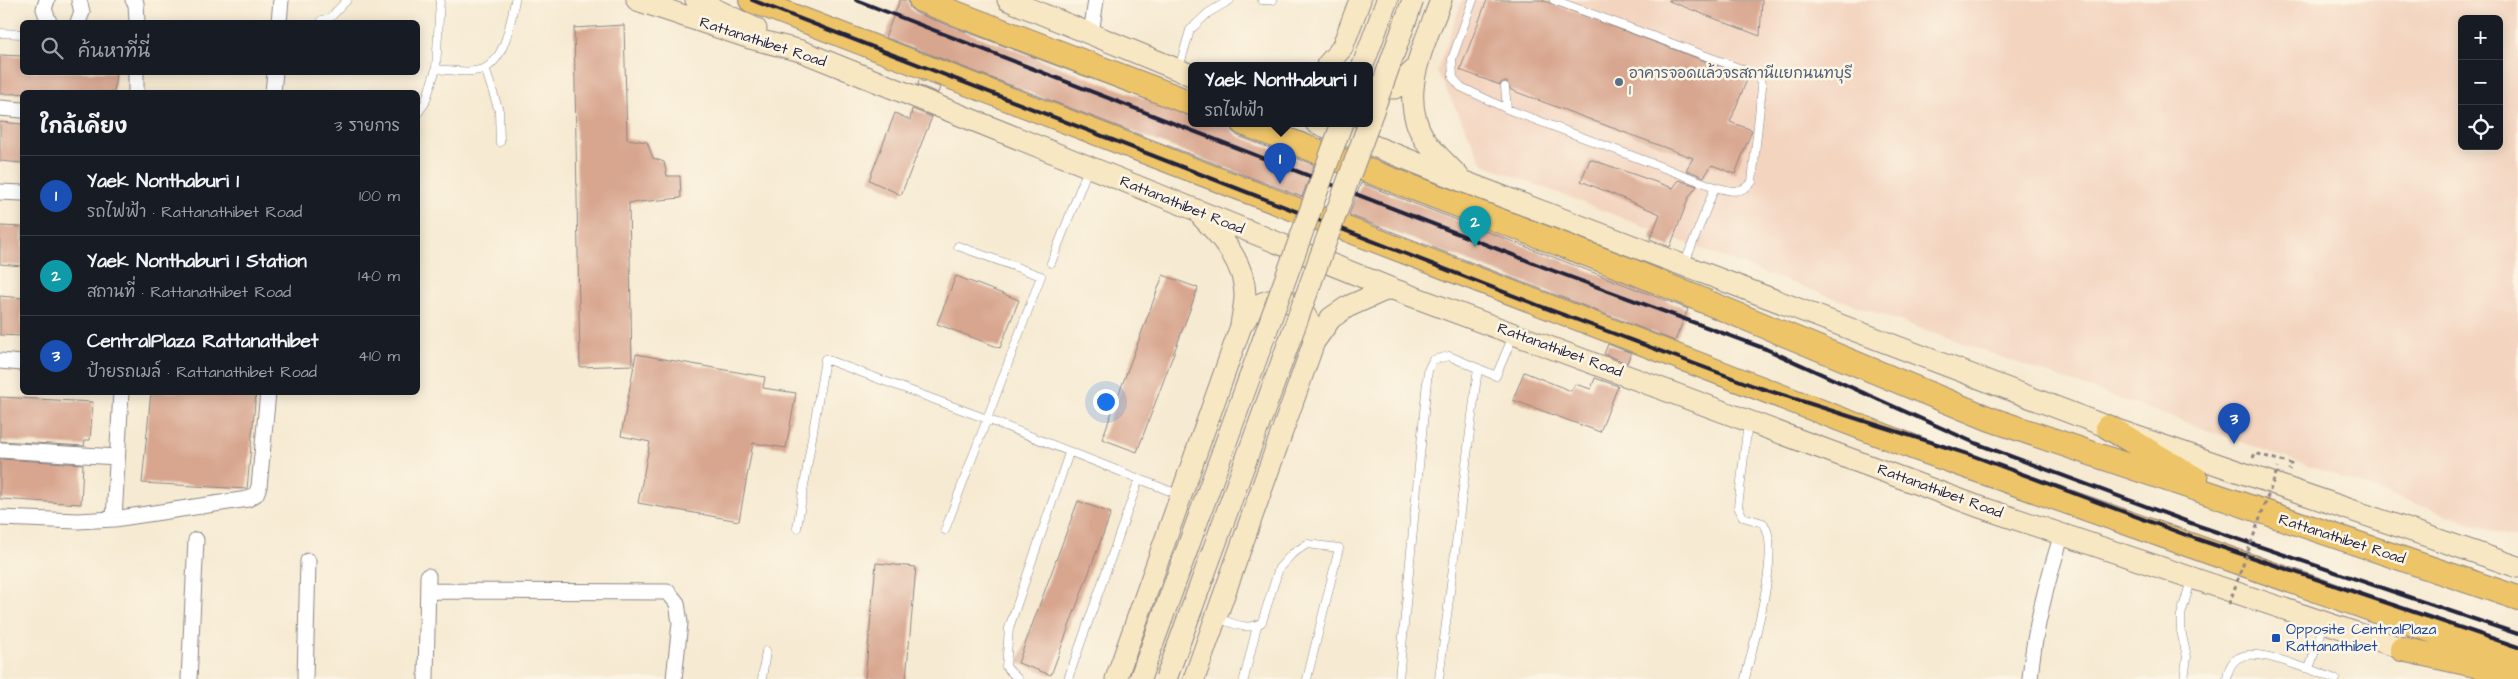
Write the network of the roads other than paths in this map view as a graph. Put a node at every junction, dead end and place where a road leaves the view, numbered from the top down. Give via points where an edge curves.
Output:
1 (47, 0) edge
2 (79, 0) edge
3 (133, 0) edge
4 (281, 0) edge
5 (348, 0) edge
6 (440, 0) edge
7 (515, 0) edge
8 (637, 0) edge
9 (696, 0) edge
10 (751, 0) edge
11 (921, 0) edge
12 (1008, 0) edge
13 (1096, 0) edge
14 (1230, 0) edge
15 (1262, 0) edge
16 (1272, 0) edge
17 (1360, 0) edge
18 (1387, 0) edge
19 (1413, 0) edge
20 (1441, 0) edge
21 (1473, 0) edge
22 (1554, 0) edge
23 (48, 20) edge
24 (79, 20) edge
25 (137, 20) edge
26 (279, 20) edge
27 (322, 20) dead end
28 (0, 33) edge
29 (20, 34) edge
30 (1091, 34) junction
31 (801, 51) junction
32 (1346, 57) edge
33 (1334, 62) edge
34 (1364, 62) edge
35 (485, 68) junction
36 (1415, 68) junction
37 (436, 69) junction
38 (1185, 72) edge
39 (136, 75) edge
40 (275, 75) edge
41 (1373, 86) edge
42 (1505, 87) dead end
43 (136, 90) edge
44 (273, 90) edge
45 (1188, 102) edge
46 (0, 108) edge
47 (1507, 109) junction
48 (20, 110) edge
49 (420, 110) edge
50 (1373, 111) edge
51 (1253, 127) edge
52 (1326, 127) edge
53 (1341, 127) edge
54 (1367, 127) edge
55 (500, 142) dead end
56 (1088, 167) junction
57 (1690, 169) dead end
58 (1687, 177) junction
59 (1462, 181) junction
60 (1715, 187) junction
61 (0, 192) edge
62 (20, 193) edge
63 (1198, 212) junction
64 (958, 246) dead end
65 (1051, 262) dead end
66 (1684, 265) junction
67 (1390, 288) junction
68 (1241, 326) junction
69 (1514, 333) junction
70 (1314, 342) junction
71 (0, 361) edge
72 (20, 363) edge
73 (1478, 368) junction
74 (121, 395) edge
75 (268, 395) edge
76 (987, 419) junction
77 (1748, 420) junction
78 (2108, 427) junction
79 (0, 450) edge
80 (1069, 453) junction
81 (117, 457) junction
82 (1139, 479) junction
83 (1182, 496) junction
84 (2238, 504) junction
85 (0, 518) edge
86 (114, 519) junction
87 (797, 528) dead end
88 (945, 530) dead end
89 (2062, 534) junction
90 (196, 540) dead end
91 (308, 561) dead end
92 (2518, 567) edge
93 (2192, 578) junction
94 (2518, 598) edge
95 (1218, 618) junction
96 (2325, 622) junction
97 (1257, 626) junction
98 (2402, 648) junction
99 (766, 650) dead end
100 (2518, 661) edge
101 (2310, 669) junction
102 (2518, 674) edge
103 (189, 679) edge
104 (305, 679) edge
105 (426, 679) edge
106 (674, 679) edge
107 (762, 679) edge
108 (1018, 679) edge
109 (1068, 679) edge
110 (1116, 679) edge
111 (1140, 679) edge
112 (1166, 679) edge
113 (1194, 679) edge
114 (1244, 679) edge
115 (1307, 679) edge
116 (1399, 679) edge
117 (1439, 679) edge
118 (1745, 679) edge
119 (2030, 679) edge
120 (2184, 679) edge
121 (2227, 679) edge
122 (2335, 679) edge
123 (2492, 679) edge

1 - 23 street via 44,9
2 - 24 street via 82,12
3 - 25 street
4 - 26 street
5 - 27 lane via 330,18
6 - 37 lane
7 - 35 lane via 509,33 500,52
8 - 31 main road, Rattanathibet Road via 750,38
9 - 31 main road
10 - 100 main road, Rattanathibet Road via 1918,450
11 - 45 main road
12 - 30 main road
13 - 30 street
14 - 38 lane via 1208,13 1190,30
15 - 16 lane
17 - 32 main road
18 - 34 main road
19 - 50 main road, bridge
20 - 36 main road
21 - 47 lane via 1452,59 1453,78 1461,87
22 - 60 lane via 1755,74 1762,87 1752,182 1746,189 1734,192
28 - 29 lane
30 - 38 main road
31 - 56 main road, Rattanathibet Road
32 - 33 main road
35 - 37 lane via 470,71
35 - 55 lane via 500,110
36 - 41 main road via 1395,88
36 - 59 main road via 1412,100 1416,122 1426,140
37 - 49 lane via 426,103
39 - 43 street
40 - 44 street
42 - 47 lane
46 - 48 street
47 - 58 lane
51 - 84 main road, Rattanathibet Road via 1634,272 1990,419
52 - 59 main road, Rattanathibet Road
53 - 111 main road, bridge
54 - 112 main road, bridge
56 - 63 main road, Rattanathibet Road
56 - 65 lane
57 - 58 lane
58 - 60 lane
59 - 66 main road, Rattanathibet Road
60 - 66 lane
61 - 62 street
63 - 67 main road, Rattanathibet Road
63 - 68 main road via 1226,241 1240,274 1245,294
64 - 76 lane via 1041,276
66 - 78 main road, Rattanathibet Road
67 - 69 main road, Rattanathibet Road
67 - 70 main road via 1347,307 1331,318
68 - 70 main road via 1256,305 1276,300 1292,302 1306,313 1313,328
68 - 83 main road
69 - 73 lane via 1496,376
69 - 77 main road, Rattanathibet Road
70 - 95 main road
71 - 72 street
73 - 116 lane via 1449,356 1433,360 1428,370
73 - 117 lane
74 - 81 street
75 - 86 street via 256,494 248,499
76 - 80 lane
76 - 87 lane via 825,359
76 - 88 lane
77 - 89 main road, Rattanathibet Road via 1977,506
77 - 118 lane via 1738,507 1743,517 1763,523 1771,544 1768,580
78 - 84 main road
78 - 92 main road, Rattanathibet Road
79 - 81 street
80 - 82 lane
80 - 108 lane via 1009,628 1006,667
81 - 86 street
82 - 83 lane
82 - 109 lane
83 - 110 main road
84 - 94 main road, Rattanathibet Road
85 - 86 street
89 - 93 main road, Rattanathibet Road
89 - 119 street via 2037,623
90 - 103 street
91 - 104 street
93 - 96 main road, Rattanathibet Road
93 - 120 lane via 2181,615 2187,657
95 - 97 lane via 1249,628
95 - 113 main road
96 - 98 main road, Rattanathibet Road
96 - 101 lane
97 - 114 lane
97 - 115 lane via 1262,622 1279,568 1292,554 1307,544 1339,548
98 - 102 main road
98 - 123 main road, Rattanathibet Road
99 - 107 lane
101 - 121 lane via 2250,653 2231,663
101 - 122 lane
105 - 106 street via 429,584 668,592 677,603 680,622

